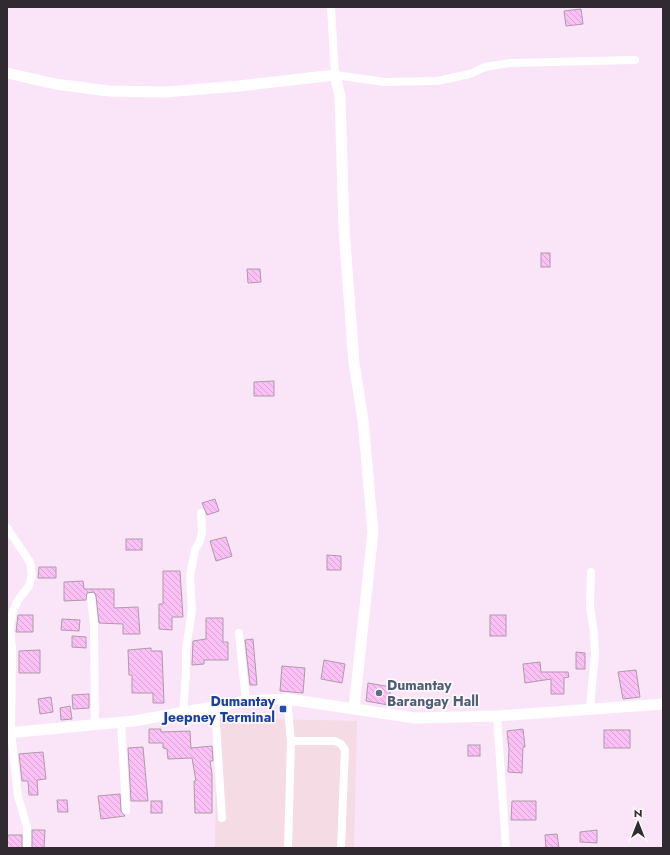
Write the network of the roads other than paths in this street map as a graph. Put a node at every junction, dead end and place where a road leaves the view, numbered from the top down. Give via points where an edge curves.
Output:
1 (331, 7) edge
2 (635, 60) dead end
3 (7, 73) edge
4 (335, 75) junction
5 (201, 513) dead end
6 (7, 528) edge
7 (591, 572) dead end
8 (91, 597) dead end
9 (239, 633) dead end
10 (287, 698) junction
11 (246, 701) junction
12 (663, 704) edge
13 (215, 707) junction
14 (354, 708) junction
15 (590, 709) junction
16 (183, 712) junction
17 (497, 716) junction
18 (121, 722) junction
19 (95, 724) junction
20 (9, 732) edge
21 (291, 742) junction
22 (126, 810) dead end
23 (222, 818) dead end
24 (27, 848) edge
25 (288, 848) edge
26 (341, 848) edge
27 (506, 848) edge

1 - 4 street
2 - 4 street via 510,63 485,67 470,74 437,81 386,82
3 - 4 street via 55,84 109,91 165,92
4 - 14 street via 340,96 344,228 354,355 363,420 373,532
5 - 16 street via 202,532 195,550 190,576 192,610 186,649
6 - 20 street via 30,562 32,575 29,586 16,605 10,627 12,648
7 - 15 street via 590,606 595,654
8 - 19 street via 94,626
9 - 11 street
10 - 11 street
10 - 14 street
10 - 21 street
11 - 13 street
12 - 15 street
13 - 16 street
13 - 23 street
14 - 17 street via 415,718
15 - 17 street
16 - 18 street
17 - 27 street
18 - 19 street
18 - 22 street
19 - 20 street
20 - 24 street via 18,796 27,827
21 - 25 street
21 - 26 street via 335,741 345,750

